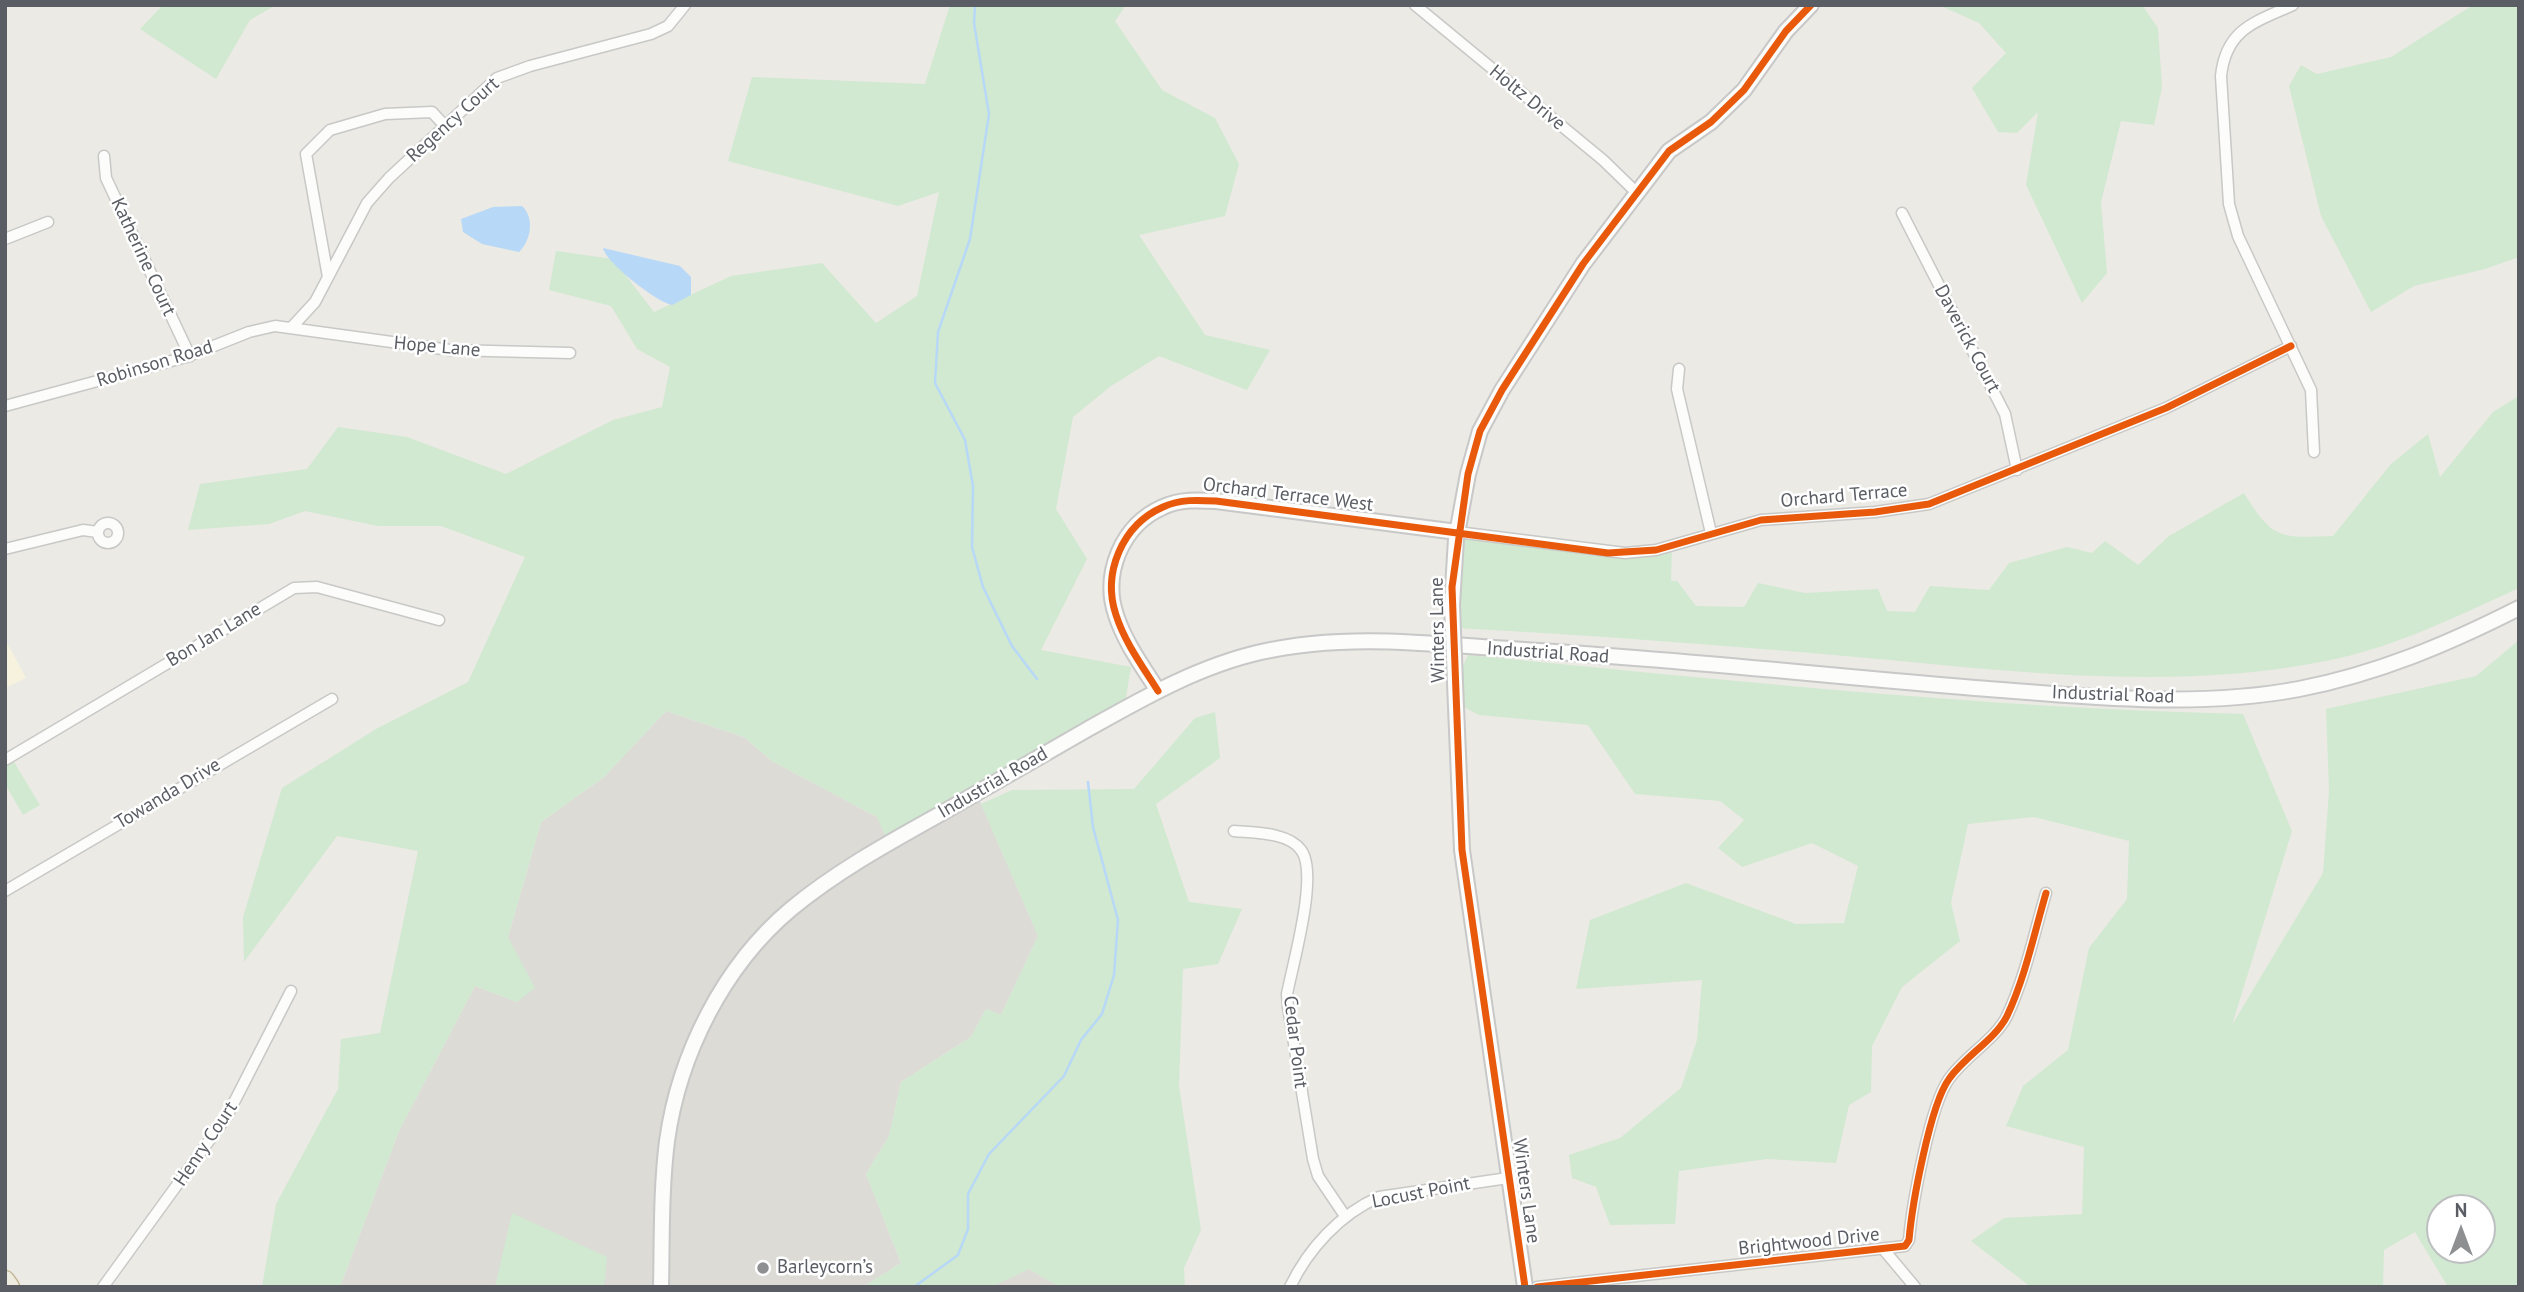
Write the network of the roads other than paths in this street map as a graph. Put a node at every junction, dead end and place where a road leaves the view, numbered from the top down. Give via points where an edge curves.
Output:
1 (685, 5) edge
2 (1415, 5) edge
3 (1811, 5) edge
4 (2293, 5) edge
5 (445, 126) junction
6 (104, 156) dead end
7 (1637, 194) junction
8 (1902, 213) dead end
9 (48, 222) dead end
10 (5, 239) edge
11 (328, 277) junction
12 (290, 328) junction
13 (305, 330) joint
14 (2291, 346) junction
15 (570, 353) dead end
16 (190, 356) junction
17 (1679, 369) dead end
18 (5, 405) edge
19 (2314, 452) dead end
20 (2017, 470) junction
21 (99, 532) dead end
22 (1457, 532) junction
23 (1711, 533) junction
24 (5, 549) edge
25 (2519, 608) edge
26 (439, 620) dead end
27 (1158, 691) junction
28 (332, 699) dead end
29 (5, 760) edge
30 (1234, 831) dead end
31 (5, 891) edge
32 (2046, 893) dead end
33 (292, 990) dead end
34 (1508, 1178) junction
35 (1345, 1216) junction
36 (1884, 1250) junction
37 (5, 1280) edge
38 (10, 1287) edge
39 (103, 1287) edge
40 (662, 1287) edge
41 (1290, 1287) edge
42 (1525, 1287) edge
43 (1537, 1287) edge
44 (1916, 1287) edge

1 - 5 street, Regency Court via 668,26 651,34 497,78
2 - 7 street, Holtz Drive via 1603,160
3 - 7 main road, Winters Lane via 1786,31 1744,90 1711,122 1669,151
4 - 14 street via 2250,24 2235,37 2223,58 2221,76 2227,186 2234,222
5 - 11 street, Regency Court via 366,203
5 - 11 street via 432,112 385,114 330,130 306,155
6 - 16 street, Katherine Court via 106,178
7 - 22 main road, Winters Lane via 1557,301 1489,414 1474,449
8 - 20 street, Daverick Court via 2005,414
9 - 10 street
11 - 12 street, Regency Court via 314,302
12 - 13 street, Robinson Road
12 - 16 street, Robinson Road via 260,329
13 - 15 street, Hope Lane via 450,350
14 - 19 street via 2313,397
14 - 20 street, Orchard Terrace via 2166,408
16 - 18 street, Robinson Road
17 - 23 street via 1677,389
20 - 23 street, Orchard Terrace via 1929,504 1761,520
21 - 24 street via 83,530
22 - 23 street, Orchard Terrace via 1625,553 1656,550
22 - 27 main road, Orchard Terrace West via 1216,501 1164,506 1140,521 1127,537 1118,552 1111,589 1124,636
22 - 34 main road, Winters Lane, bridge via 1452,605 1462,850
25 - 27 main road, Industrial Road via 2411,659 2358,674 2295,689 2197,698 2035,693 1362,640 1320,641 1258,653
26 - 29 street, Bon Jan Lane via 317,587 294,588
27 - 40 main road, Industrial Road via 834,878 787,912 744,960 705,1021 672,1113 663,1187
28 - 31 street, Towanda Drive
30 - 35 street, Cedar Point via 1287,840 1301,850 1308,866 1288,1007 1312,1159
32 - 36 street, Brightwood Drive via 2006,1018 1959,1066 1936,1105 1909,1240 1905,1246
33 - 39 street, Henry Court via 228,1116
34 - 35 street, Locust Point via 1378,1197
34 - 42 main road, Winters Lane
35 - 41 street, Locust Point
36 - 43 street, Brightwood Drive
36 - 44 street
37 - 38 highway

